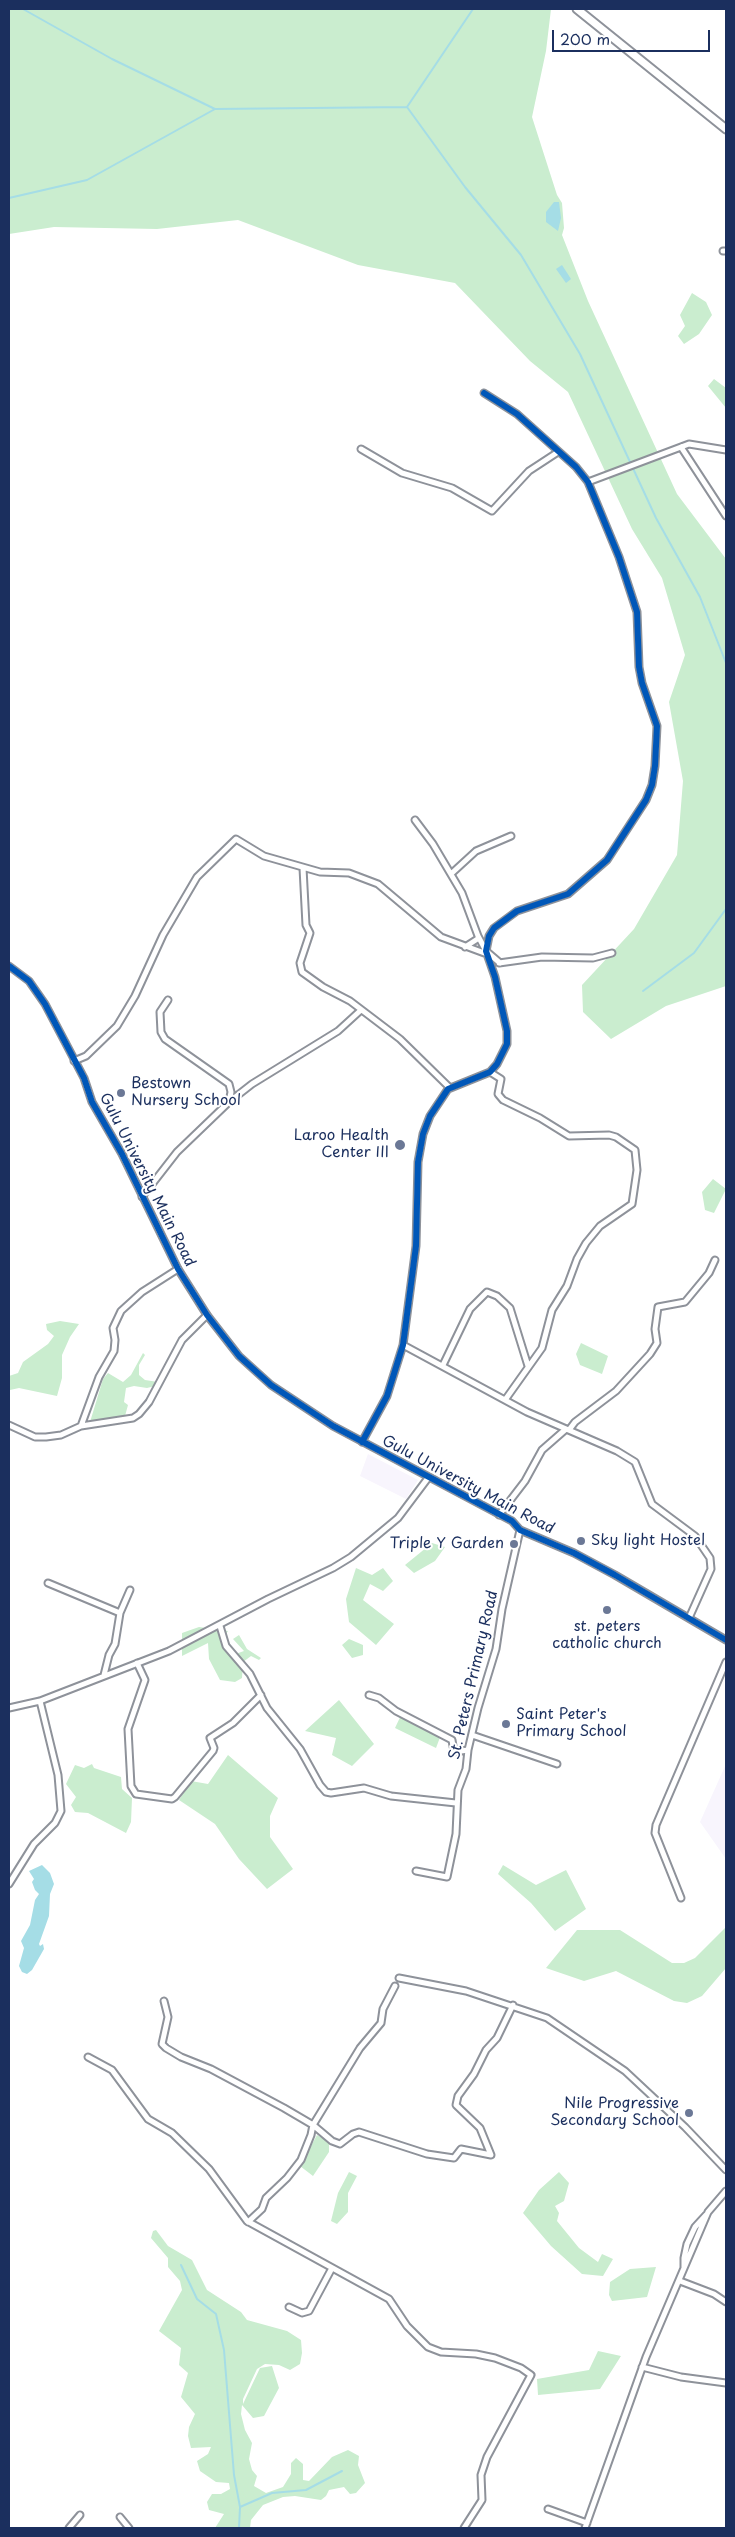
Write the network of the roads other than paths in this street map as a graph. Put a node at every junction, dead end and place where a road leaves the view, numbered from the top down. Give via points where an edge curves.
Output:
1 (577, 9) edge
2 (726, 129) edge
3 (484, 393) dead end
4 (681, 447) junction
5 (361, 450) dead end
6 (726, 450) edge
7 (558, 452) junction
8 (588, 482) junction
9 (726, 516) edge
10 (415, 820) dead end
11 (511, 836) dead end
12 (303, 868) junction
13 (452, 873) junction
14 (479, 938) junction
15 (465, 947) junction
16 (486, 952) junction
17 (612, 953) dead end
18 (500, 963) junction
19 (491, 964) junction
20 (9, 966) edge
21 (168, 1000) dead end
22 (361, 1010) junction
23 (74, 1061) junction
24 (490, 1072) junction
25 (450, 1088) junction
26 (229, 1102) junction
27 (142, 1197) junction
28 (715, 1260) dead end
29 (178, 1269) junction
30 (207, 1315) junction
31 (403, 1345) junction
32 (443, 1365) junction
33 (528, 1366) junction
34 (504, 1400) junction
35 (9, 1425) edge
36 (81, 1426) junction
37 (567, 1430) junction
38 (362, 1442) junction
39 (428, 1478) junction
40 (498, 1515) junction
41 (520, 1530) junction
42 (48, 1582) dead end
43 (130, 1590) dead end
44 (120, 1613) junction
45 (689, 1618) junction
46 (220, 1626) junction
47 (726, 1640) edge
48 (726, 1662) edge
49 (137, 1663) junction
50 (104, 1675) junction
51 (261, 1695) junction
52 (369, 1695) dead end
53 (40, 1701) junction
54 (9, 1708) edge
55 (472, 1735) junction
56 (468, 1750) junction
57 (557, 1764) dead end
58 (456, 1803) junction
59 (416, 1871) dead end
60 (9, 1884) edge
61 (681, 1898) dead end
62 (399, 1978) dead end
63 (395, 1986) dead end
64 (164, 2001) dead end
65 (513, 2005) junction
66 (88, 2057) dead end
67 (313, 2125) junction
68 (726, 2170) edge
69 (726, 2191) edge
70 (248, 2222) junction
71 (332, 2268) junction
72 (680, 2281) junction
73 (726, 2302) edge
74 (289, 2307) dead end
75 (642, 2367) junction
76 (726, 2383) edge
77 (548, 2509) dead end
78 (80, 2514) dead end
79 (120, 2517) dead end
80 (586, 2525) edge
81 (69, 2528) edge
82 (128, 2528) edge
83 (464, 2528) edge

1 - 2 main road
3 - 7 street via 517,414
4 - 6 street via 696,444
4 - 8 street
4 - 9 street
5 - 7 street via 402,473 452,488 492,511 530,470
7 - 8 street
8 - 16 street via 637,612 639,667 657,726 652,785 620,844 607,860 568,894 529,905 494,928
10 - 13 street
11 - 13 street via 476,851
12 - 15 street via 349,873 378,884 441,937
12 - 22 street via 306,925 310,933 300,962 301,970
12 - 23 street via 264,856 235,840 197,877 117,1026 86,1056
13 - 14 street
14 - 15 street
14 - 16 street
15 - 16 street
16 - 18 street
16 - 19 street
17 - 18 street via 593,958 542,957
18 - 19 street
19 - 24 street via 508,1036 504,1051
20 - 23 street, Gulu University Main Road via 36,990
21 - 26 street via 160,1012 161,1032 165,1040 229,1084
22 - 25 street via 400,1039
22 - 26 street via 338,1031 252,1084
23 - 27 street, Gulu University Main Road
24 - 25 street
24 - 33 street via 501,1079 498,1094 503,1100 569,1136 611,1135 631,1146 636,1153 638,1170 632,1204 600,1226 586,1243 567,1286 552,1310 542,1348
25 - 31 street via 430,1116 423,1134 418,1162 416,1246
26 - 27 street via 177,1152
27 - 29 street, Gulu University Main Road
28 - 37 street via 709,1273 684,1302 658,1307 655,1329 658,1344 650,1354 616,1391
29 - 30 street, Gulu University Main Road
29 - 36 street via 142,1292 121,1311 113,1328 114,1351 99,1377
30 - 36 street via 182,1340 149,1402 139,1414 133,1418
30 - 38 street, Gulu University Main Road via 239,1356 271,1385
31 - 32 street
31 - 38 street via 387,1396
32 - 33 street via 470,1309 487,1292 510,1308
32 - 34 street
33 - 34 street
34 - 37 street
35 - 36 street via 35,1437 61,1435
37 - 40 street via 542,1450
37 - 45 street via 635,1462 652,1504 695,1536 707,1552 710,1570
38 - 39 street, Gulu University Main Road
39 - 40 street, Gulu University Main Road
39 - 46 street via 398,1518 351,1557
40 - 41 street, Gulu University Main Road via 512,1521
41 - 45 street, Gulu University Main Road via 583,1558
41 - 55 street, St. Peters Primary Road via 496,1649
42 - 44 street
43 - 44 street
44 - 50 street via 115,1644
45 - 47 street, Gulu University Main Road
46 - 49 street
46 - 51 street via 226,1646 250,1674
48 - 61 street via 656,1825 655,1833
49 - 50 street
49 - 51 street via 145,1680 128,1729 131,1786 136,1794 175,1797 213,1751 210,1738 233,1723
50 - 53 street
51 - 58 street via 328,1794 364,1788 391,1796
52 - 56 street via 452,1740 454,1752
53 - 54 street
53 - 60 street via 58,1775 61,1812 55,1823 34,1844
55 - 56 street, St. Peters Primary Road
55 - 57 street
56 - 58 street, St. Peters Primary Road
58 - 59 street, St. Peters Primary Road via 456,1826 447,1877
62 - 65 street via 466,1990
63 - 67 street via 383,2009 381,2023 360,2048
64 - 67 street via 168,2017 162,2044 166,2048
65 - 67 street via 497,2038 458,2096 456,2105 480,2128 490,2156 464,2149 454,2158 427,2154 359,2132 340,2144 321,2134
65 - 68 street via 547,2018 625,2071
66 - 70 street via 112,2070 148,2119 172,2133 209,2169
67 - 70 street via 301,2160
69 - 72 street via 691,2234
70 - 71 street
71 - 74 street via 309,2311 302,2313
71 - 83 street via 389,2299 407,2326 428,2347 441,2352 495,2358 531,2375 487,2458 481,2475 482,2500
72 - 73 street
72 - 75 street
75 - 76 street via 681,2377
75 - 80 street
77 - 80 street
78 - 81 street
79 - 82 street

